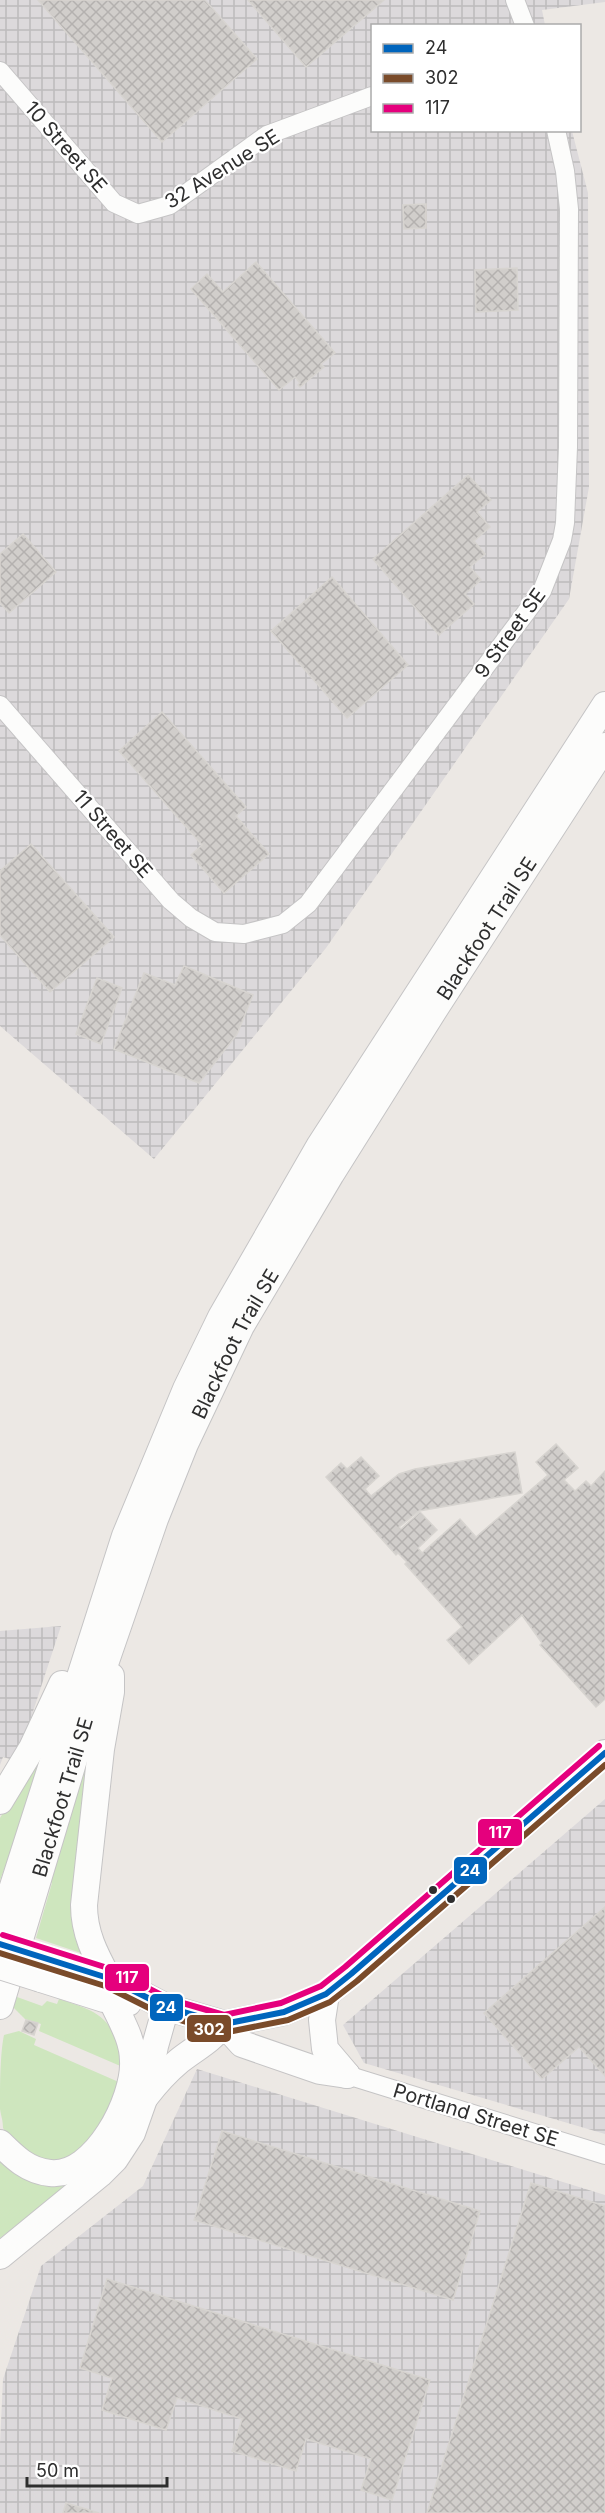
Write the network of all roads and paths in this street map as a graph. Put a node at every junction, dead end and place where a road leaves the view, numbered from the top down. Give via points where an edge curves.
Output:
1 (515, 0) edge
2 (524, 24) edge
3 (0, 71) edge
4 (371, 96) edge
5 (556, 132) edge
6 (138, 214) joint
7 (0, 705) edge
8 (605, 705) edge
9 (605, 746) edge
10 (244, 934) joint
11 (101, 1641) junction
12 (605, 1753) edge
13 (0, 1800) edge
14 (0, 1927) edge
15 (0, 1944) edge
16 (0, 1966) edge
17 (45, 1969) junction
18 (110, 1990) junction
19 (326, 1994) junction
20 (0, 2006) edge
21 (166, 2007) junction
22 (224, 2024) junction
23 (347, 2075) junction
24 (144, 2099) junction
25 (0, 2143) edge
26 (605, 2155) edge
27 (0, 2256) edge

1 - 2 street
3 - 6 street, 10 Street SE via 114,203
4 - 6 street, 32 Avenue SE via 267,135 170,205
5 - 10 street, 9 Street SE via 569,208 568,447 565,523 549,578 308,904 283,924
7 - 10 street, 11 Street SE via 171,901 215,932
8 - 11 main road, Blackfoot Trail SE via 320,1145 221,1317 186,1389 125,1536
9 - 11 main road, Blackfoot Trail SE via 436,1006 241,1326
11 - 13 main road via 62,1684 32,1748
11 - 14 main road, Blackfoot Trail SE
11 - 18 main road via 111,1692 101,1749 84,1923
11 - 20 main road, Blackfoot Trail SE via 87,1716
12 - 19 main road
15 - 17 main road, bridge
16 - 17 main road, bridge
17 - 18 main road
18 - 21 main road
18 - 25 main road via 132,2046 134,2064 119,2117 107,2137 71,2169 51,2174 16,2160
19 - 22 main road via 284,2012
19 - 23 main road via 322,2020 325,2049
21 - 22 main road
21 - 24 main road
22 - 23 main road via 242,2044 320,2071
22 - 24 main road via 210,2040 164,2074
23 - 26 street, Portland Street SE
24 - 27 main road via 132,2133 115,2159

